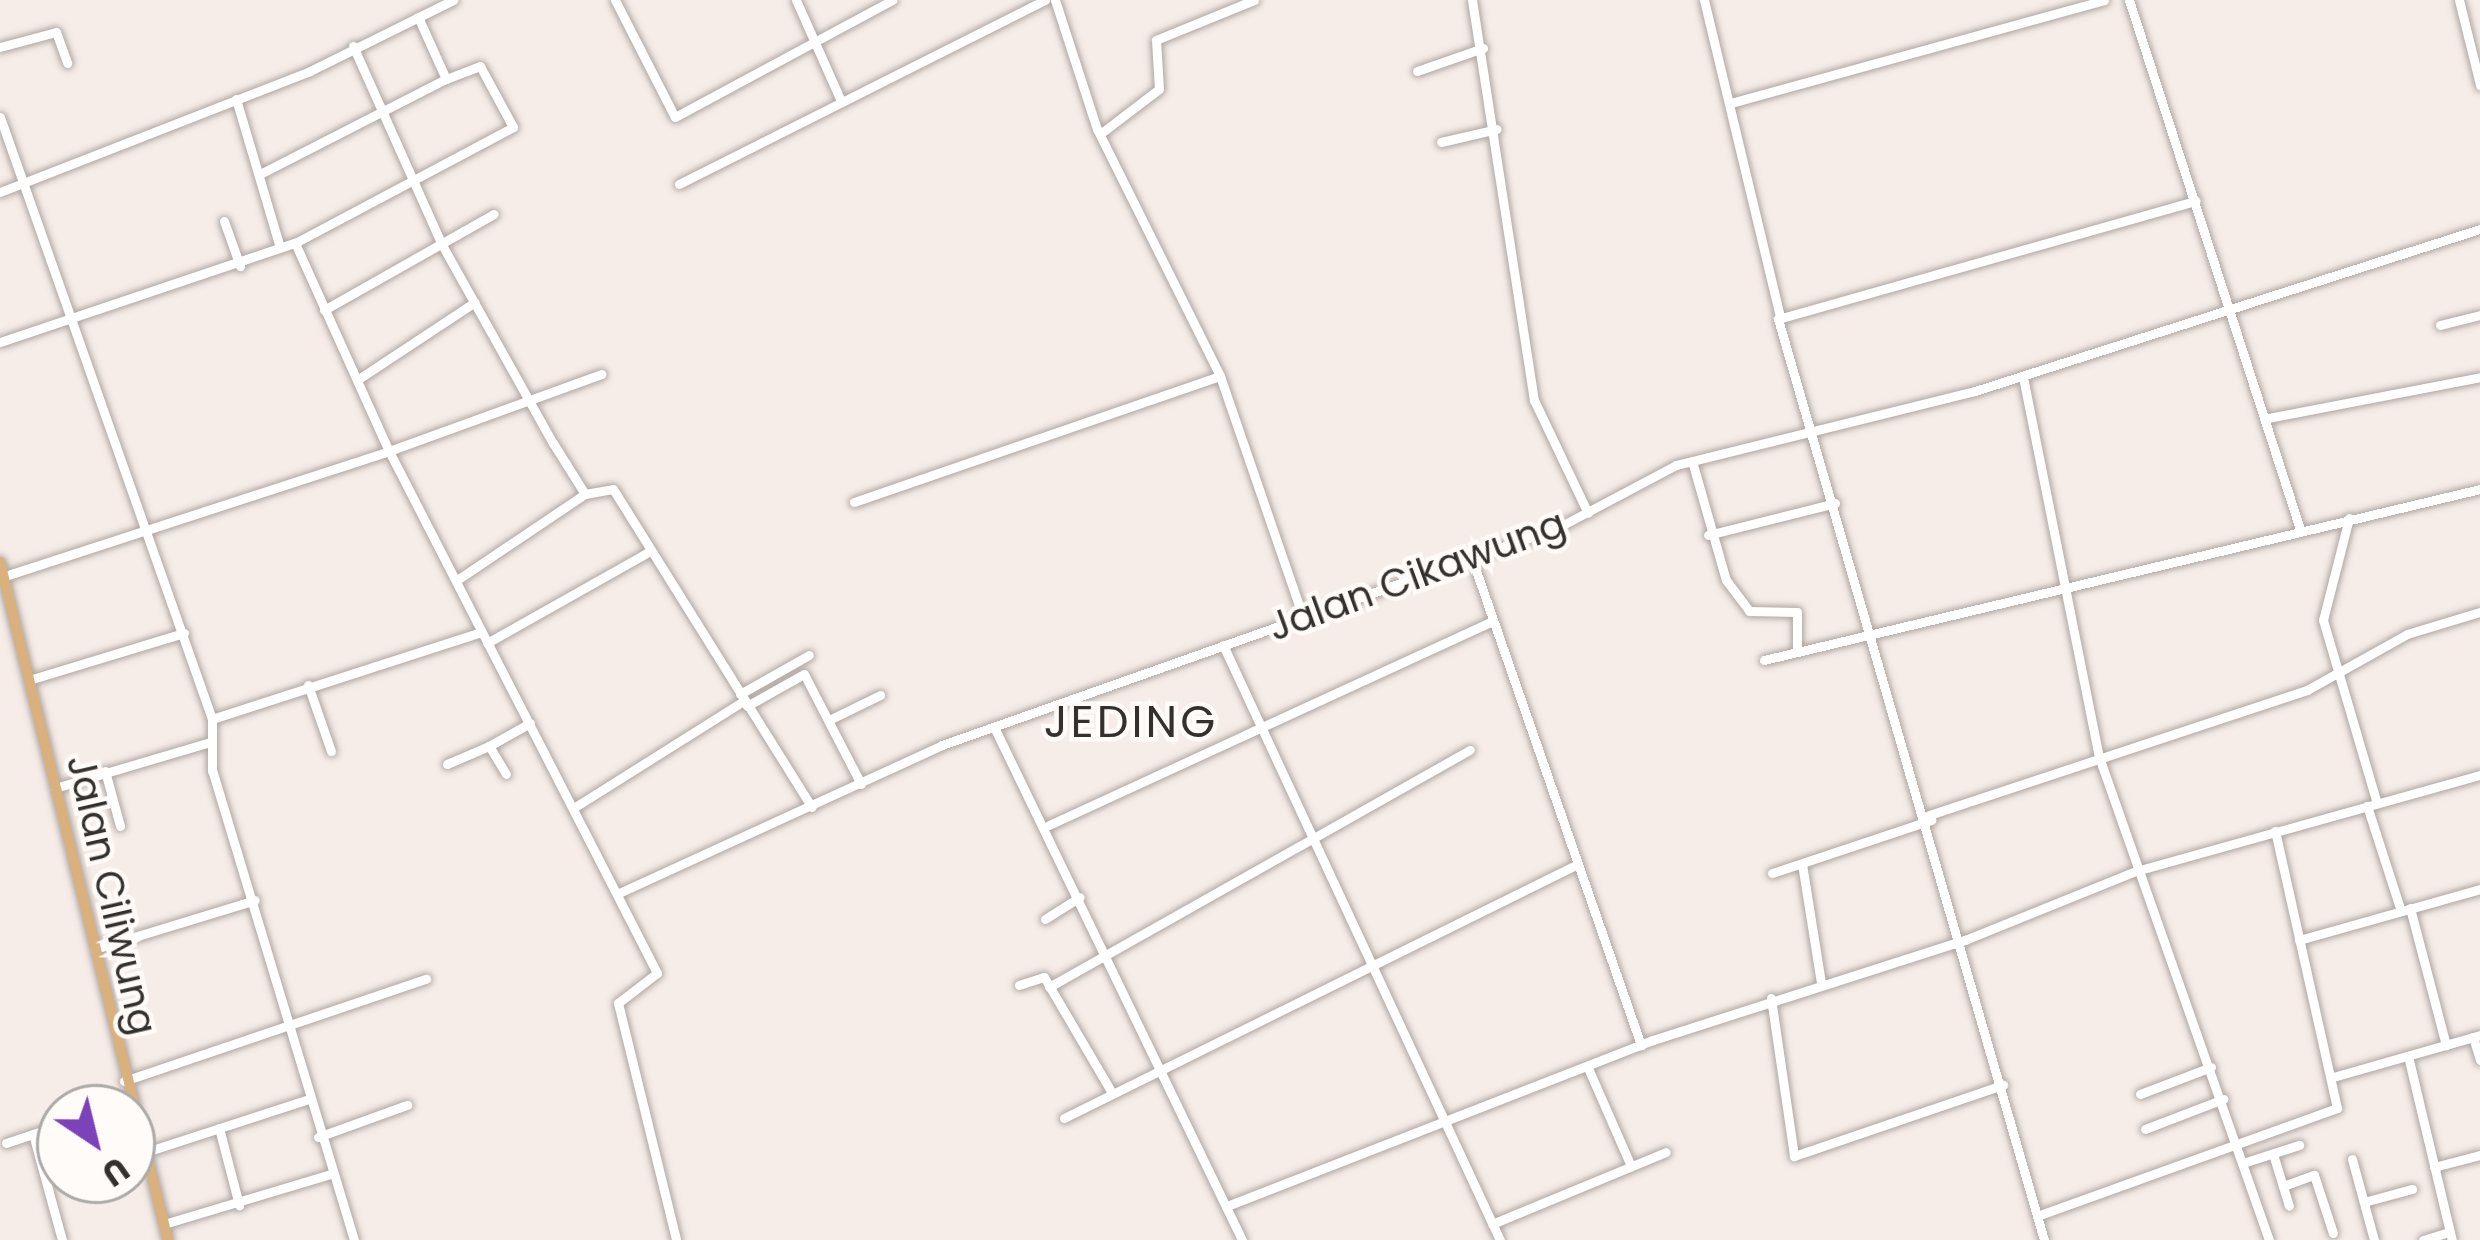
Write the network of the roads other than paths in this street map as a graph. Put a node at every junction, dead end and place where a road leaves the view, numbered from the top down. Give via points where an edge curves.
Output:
1 (453, 0) edge
2 (796, 0) edge
3 (892, 0) edge
4 (1045, 0) edge
5 (1054, 0) edge
6 (1254, 0) edge
7 (1472, 0) edge
8 (1704, 0) edge
9 (2104, 0) edge
10 (2129, 0) edge
11 (2459, 0) edge
12 (620, 2) edge
13 (418, 17) junction
14 (814, 42) junction
15 (2475, 45) edge
16 (353, 46) junction
17 (0, 47) edge
18 (1483, 48) junction
19 (67, 63) dead end
20 (1417, 71) dead end
21 (446, 79) junction
22 (2480, 85) edge
23 (236, 99) junction
24 (841, 101) junction
25 (1731, 103) junction
26 (382, 114) junction
27 (0, 117) edge
28 (1497, 129) junction
29 (1100, 134) junction
30 (1441, 142) dead end
31 (260, 174) junction
32 (411, 182) junction
33 (679, 184) dead end
34 (19, 185) junction
35 (0, 192) edge
36 (2196, 200) junction
37 (494, 214) dead end
38 (224, 221) dead end
39 (2480, 229) edge
40 (295, 243) junction
41 (441, 243) junction
42 (280, 248) junction
43 (240, 266) junction
44 (475, 302) junction
45 (324, 310) junction
46 (2230, 310) junction
47 (66, 314) junction
48 (1780, 316) junction
49 (2480, 316) edge
50 (2440, 325) dead end
51 (0, 342) edge
52 (602, 374) dead end
53 (1220, 376) junction
54 (2023, 377) junction
55 (2480, 377) edge
56 (356, 380) junction
57 (530, 404) junction
58 (2268, 418) junction
59 (1810, 435) junction
60 (389, 451) junction
61 (1692, 461) junction
62 (2480, 489) edge
63 (586, 494) junction
64 (854, 502) dead end
65 (1835, 503) junction
66 (1588, 513) junction
67 (2350, 518) junction
68 (2300, 530) junction
69 (145, 533) junction
70 (1708, 536) junction
71 (650, 551) junction
72 (1472, 559) junction
73 (0, 562) edge
74 (2, 577) edge
75 (457, 580) junction
76 (2065, 590) junction
77 (2480, 612) edge
78 (1303, 616) junction
79 (1492, 621) junction
80 (481, 632) junction
81 (184, 633) junction
82 (1875, 635) junction
83 (488, 644) junction
84 (1222, 645) junction
85 (1797, 652) junction
86 (809, 655) dead end
87 (1765, 660) dead end
88 (2336, 668) junction
89 (29, 680) junction
90 (308, 686) junction
91 (880, 695) dead end
92 (743, 700) junction
93 (212, 719) junction
94 (830, 720) junction
95 (530, 724) junction
96 (1260, 725) junction
97 (995, 729) junction
98 (210, 742) junction
99 (489, 746) junction
100 (1470, 750) dead end
101 (331, 751) dead end
102 (2099, 757) junction
103 (447, 764) dead end
104 (105, 772) junction
105 (506, 774) dead end
106 (2480, 775) edge
107 (861, 784) junction
108 (55, 788) junction
109 (2372, 805) junction
110 (575, 807) junction
111 (812, 807) junction
112 (1930, 817) junction
113 (1049, 825) junction
114 (120, 826) dead end
115 (2275, 831) junction
116 (1312, 837) junction
117 (1802, 864) junction
118 (1576, 865) junction
119 (2136, 871) junction
120 (1772, 873) dead end
121 (2480, 889) edge
122 (619, 893) junction
123 (1080, 897) junction
124 (255, 900) junction
125 (2405, 910) junction
126 (1045, 919) dead end
127 (1965, 940) junction
128 (2299, 940) junction
129 (95, 949) junction
130 (1108, 951) junction
131 (1374, 971) junction
132 (426, 979) dead end
133 (1821, 983) junction
134 (1019, 985) dead end
135 (1049, 987) junction
136 (1771, 998) junction
137 (287, 1028) junction
138 (2477, 1036) edge
139 (1641, 1045) junction
140 (2446, 1046) junction
141 (2408, 1057) junction
142 (2480, 1060) edge
143 (1164, 1066) junction
144 (2210, 1066) junction
145 (1588, 1068) junction
146 (2333, 1076) junction
147 (124, 1082) joint
148 (2003, 1085) junction
149 (1112, 1093) junction
150 (2140, 1094) dead end
151 (2223, 1099) junction
152 (306, 1100) junction
153 (407, 1105) dead end
154 (1064, 1118) dead end
155 (219, 1128) junction
156 (2145, 1129) dead end
157 (1446, 1130) junction
158 (36, 1133) edge
159 (33, 1134) junction
160 (318, 1136) junction
161 (6, 1143) dead end
162 (36, 1144) edge
163 (2241, 1144) junction
164 (156, 1145) edge
165 (2299, 1145) dead end
166 (1666, 1152) dead end
167 (2273, 1154) junction
168 (2480, 1155) edge
169 (2352, 1159) dead end
170 (2246, 1162) junction
171 (1631, 1166) junction
172 (2434, 1167) junction
173 (331, 1174) junction
174 (2283, 1186) junction
175 (2412, 1189) dead end
176 (156, 1198) edge
177 (2364, 1202) junction
178 (53, 1204) edge
179 (239, 1205) junction
180 (1227, 1206) junction
181 (2290, 1206) dead end
182 (2037, 1216) junction
183 (164, 1223) junction
184 (1492, 1224) junction
185 (2333, 1233) dead end
186 (2451, 1236) edge
187 (2043, 1238) edge
188 (62, 1240) edge
189 (168, 1240) edge
190 (354, 1240) edge
191 (676, 1240) edge
192 (1242, 1240) edge
193 (1500, 1240) edge
194 (2027, 1240) edge
195 (2270, 1240) edge
196 (2374, 1240) edge
197 (2423, 1240) edge

1 - 13 street
2 - 14 street
3 - 14 street
4 - 24 street
5 - 29 street
6 - 29 street via 1156,40 1159,88
7 - 18 street
8 - 25 street
9 - 25 street
10 - 36 street
11 - 15 street
12 - 14 street via 672,117
13 - 16 street
13 - 21 street
14 - 24 street
15 - 22 street
16 - 23 street
16 - 26 street
17 - 19 street via 56,32
18 - 20 street
18 - 28 street
21 - 26 street
21 - 32 street via 480,66 513,127
23 - 31 street
23 - 34 street
24 - 33 street
25 - 48 street
26 - 31 street
26 - 32 street
27 - 34 street
28 - 30 street
28 - 66 street via 1534,400
29 - 53 street
31 - 42 street
32 - 40 street
32 - 41 street
34 - 35 street
34 - 47 street
36 - 46 street
36 - 48 street
37 - 41 street
38 - 43 street
39 - 46 street, Jalan Cikawung
40 - 42 street
40 - 45 street
41 - 44 street
41 - 45 street
42 - 43 street
43 - 47 street
44 - 56 street
44 - 57 street
45 - 56 street
46 - 54 street, Jalan Cikawung
46 - 58 street
47 - 51 street
47 - 69 street
48 - 59 street
49 - 50 street
52 - 57 street
53 - 64 street
53 - 78 street
54 - 59 street, Jalan Cikawung
54 - 76 street
55 - 58 street
56 - 60 street
57 - 60 street
57 - 63 street
58 - 68 street
59 - 61 street, Jalan Cikawung
59 - 65 street
60 - 69 street
60 - 75 street
61 - 66 street, Jalan Cikawung
61 - 70 street
62 - 67 street
63 - 71 street via 613,489
63 - 75 street
65 - 70 street
65 - 82 street
66 - 72 street, Jalan Cikawung
67 - 68 street
67 - 88 street via 2324,612
68 - 76 street
69 - 74 street
69 - 81 street
70 - 85 street via 1744,608 1797,612
71 - 83 street
71 - 92 street
72 - 78 street, Jalan Cikawung
72 - 79 street
73 - 74 main road, Jalan Ciliwung
74 - 89 main road, Jalan Ciliwung
75 - 80 street
76 - 82 street
76 - 102 street
77 - 88 street
78 - 84 street, Jalan Cikawung
79 - 96 street
79 - 118 street
80 - 83 street
80 - 90 street via 440,653
81 - 89 street
81 - 93 street
82 - 85 street
82 - 112 street
83 - 95 street
84 - 96 street
84 - 97 street, Jalan Cikawung
85 - 87 street
86 - 92 street
88 - 102 street via 2307,690
88 - 109 street
89 - 108 main road, Jalan Ciliwung
90 - 93 street
90 - 101 street
91 - 94 street
92 - 94 street via 803,674
92 - 110 street
92 - 111 street
93 - 98 street
94 - 107 street
95 - 99 street
95 - 110 street
96 - 113 street
96 - 116 street
97 - 107 street, Jalan Cikawung
97 - 113 street
98 - 104 street
98 - 124 street
99 - 103 street
99 - 105 street
100 - 116 street
102 - 112 street
102 - 119 street
104 - 108 street
104 - 114 street
106 - 109 street
107 - 111 street, Jalan Cikawung
108 - 129 main road, Jalan Ciliwung
109 - 115 street
109 - 125 street
110 - 122 street
111 - 122 street, Jalan Cikawung
112 - 117 street
112 - 127 street
113 - 123 street
115 - 119 street
115 - 128 street
116 - 130 street
116 - 131 street
117 - 120 street
117 - 133 street
118 - 131 street
118 - 139 street
119 - 127 street
119 - 144 street
121 - 125 street
122 - 191 street via 657,973 618,1003
123 - 126 street
123 - 130 street
124 - 129 street
124 - 137 street
125 - 128 street
125 - 140 street
127 - 133 street
127 - 148 street
128 - 146 street
129 - 147 main road, Jalan Ciliwung
130 - 135 street
130 - 143 street
131 - 143 street
131 - 157 street
132 - 137 street
133 - 136 street
134 - 135 street via 1040,976
135 - 149 street
136 - 139 street
136 - 148 street via 1794,1156
137 - 147 street
137 - 152 street
138 - 140 street
138 - 142 street
139 - 145 street
140 - 141 street
141 - 146 street
141 - 172 street
143 - 149 street
143 - 180 street
144 - 150 street
144 - 151 street
145 - 157 street
145 - 171 street
146 - 163 street via 2336,1110
148 - 182 street
149 - 154 street
151 - 156 street
151 - 163 street
152 - 155 street
152 - 160 street
153 - 160 street
155 - 164 street
155 - 179 street
157 - 180 street
157 - 184 street
158 - 159 street
159 - 161 street
159 - 162 street
160 - 173 street
163 - 170 street
163 - 182 street
165 - 167 street
166 - 171 street
167 - 170 street
167 - 174 street
168 - 172 street
169 - 177 street
170 - 195 street
171 - 184 street
172 - 186 street
173 - 179 street
173 - 190 street
174 - 181 street
174 - 185 street via 2314,1175
175 - 177 street
176 - 183 main road, Jalan Ciliwung
177 - 196 street
178 - 188 street
179 - 183 street
180 - 192 street
182 - 187 street
183 - 189 main road, Jalan Ciliwung
184 - 193 street
186 - 197 street
187 - 194 street

